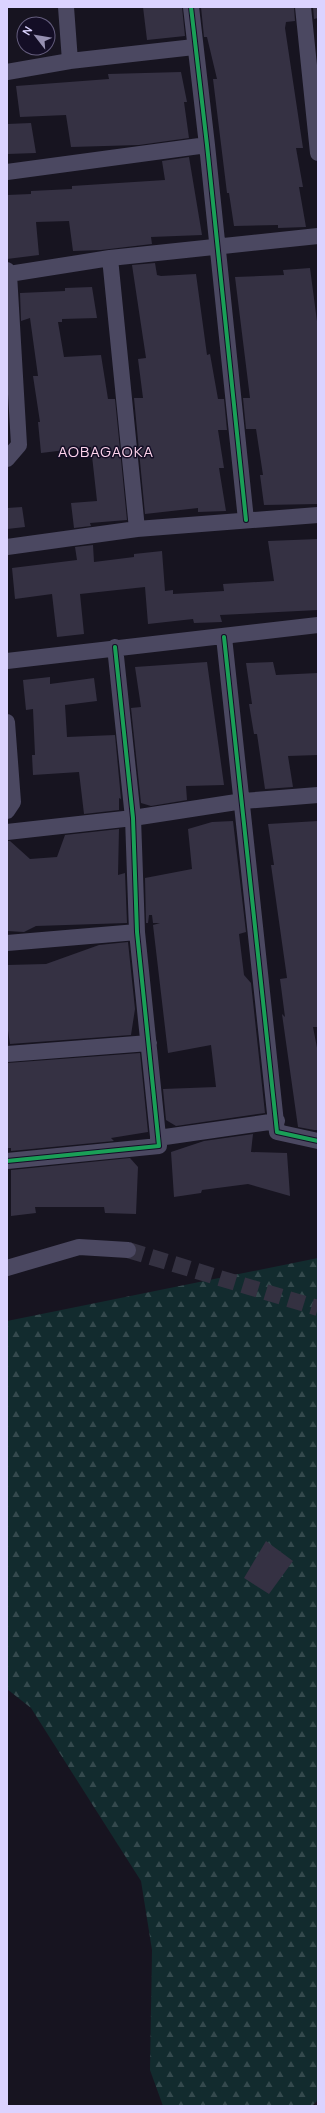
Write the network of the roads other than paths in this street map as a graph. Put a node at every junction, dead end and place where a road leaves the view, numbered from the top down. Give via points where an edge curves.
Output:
1 (66, 7) edge
2 (191, 7) edge
3 (303, 7) edge
4 (194, 47) junction
5 (70, 61) junction
6 (7, 72) edge
7 (207, 145) junction
8 (318, 153) edge
9 (7, 172) edge
10 (318, 236) edge
11 (216, 248) junction
12 (110, 258) junction
13 (8, 272) edge
14 (7, 459) edge
15 (318, 515) edge
16 (246, 520) junction
17 (137, 529) junction
18 (7, 547) edge
19 (318, 625) edge
20 (224, 637) junction
21 (115, 647) junction
22 (7, 661) edge
23 (7, 722) edge
24 (318, 795) edge
25 (243, 801) junction
26 (7, 811) edge
27 (133, 818) junction
28 (7, 832) edge
29 (138, 932) junction
30 (7, 943) edge
31 (148, 1043) junction
32 (7, 1054) edge
33 (277, 1121) junction
34 (158, 1138) junction
35 (318, 1141) edge
36 (7, 1161) edge
37 (128, 1250) tunnel mouth
38 (7, 1268) edge

1 - 5 street
2 - 4 street
3 - 8 street
4 - 5 street
4 - 7 street
5 - 6 street
7 - 9 street
7 - 11 street
10 - 11 street
11 - 12 street
11 - 16 street
12 - 13 street
12 - 17 street
13 - 14 street via 19,445
15 - 16 street
16 - 17 street
17 - 18 street
19 - 20 street
20 - 21 street
20 - 25 street
21 - 22 street
21 - 27 street
23 - 26 street via 13,802
24 - 25 street
25 - 27 street
25 - 33 street
27 - 28 street
27 - 29 street
29 - 30 street
29 - 31 street
31 - 32 street
31 - 34 street
33 - 34 street
33 - 35 street via 278,1132
34 - 36 street via 159,1146
37 - 38 street via 79,1248

